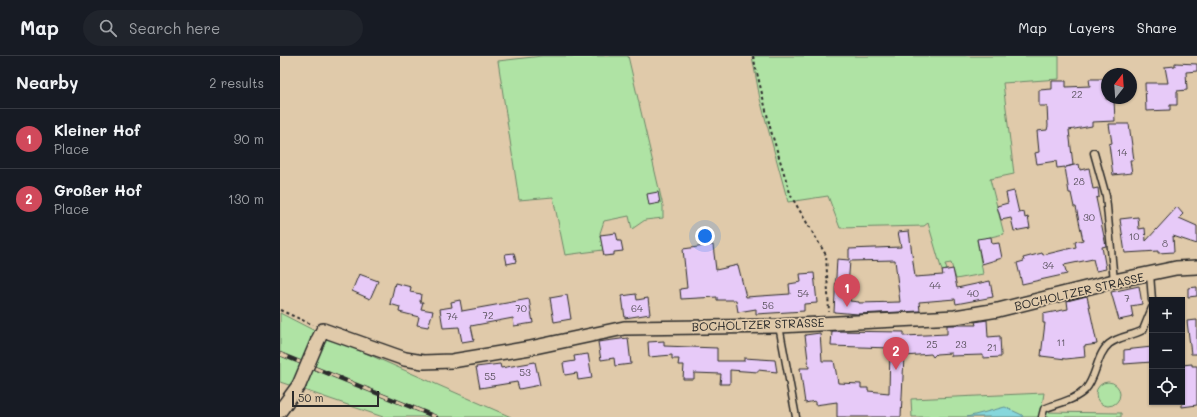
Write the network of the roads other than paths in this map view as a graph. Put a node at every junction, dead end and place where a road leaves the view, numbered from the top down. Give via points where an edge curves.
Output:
1 (1094, 153) dead end
2 (1197, 267) edge
3 (1150, 274) junction
4 (1114, 281) junction
5 (1152, 297) edge
6 (1149, 315) edge
7 (779, 326) junction
8 (280, 412) edge
9 (796, 417) edge
10 (1042, 417) edge

1 - 4 lane via 1106,196
2 - 3 street, BOCHOLTZER STRASSE via 1176,268
3 - 4 street, BOCHOLTZER STRASSE
3 - 5 lane
4 - 7 street, BOCHOLTZER STRASSE via 998,310 955,317
6 - 10 lane via 1143,330 1109,344 1086,389 1072,398 1044,409
7 - 8 street, BOCHOLTZER STRASSE, bridge via 624,328 530,348 452,361 423,362 320,335 299,385
7 - 9 lane

